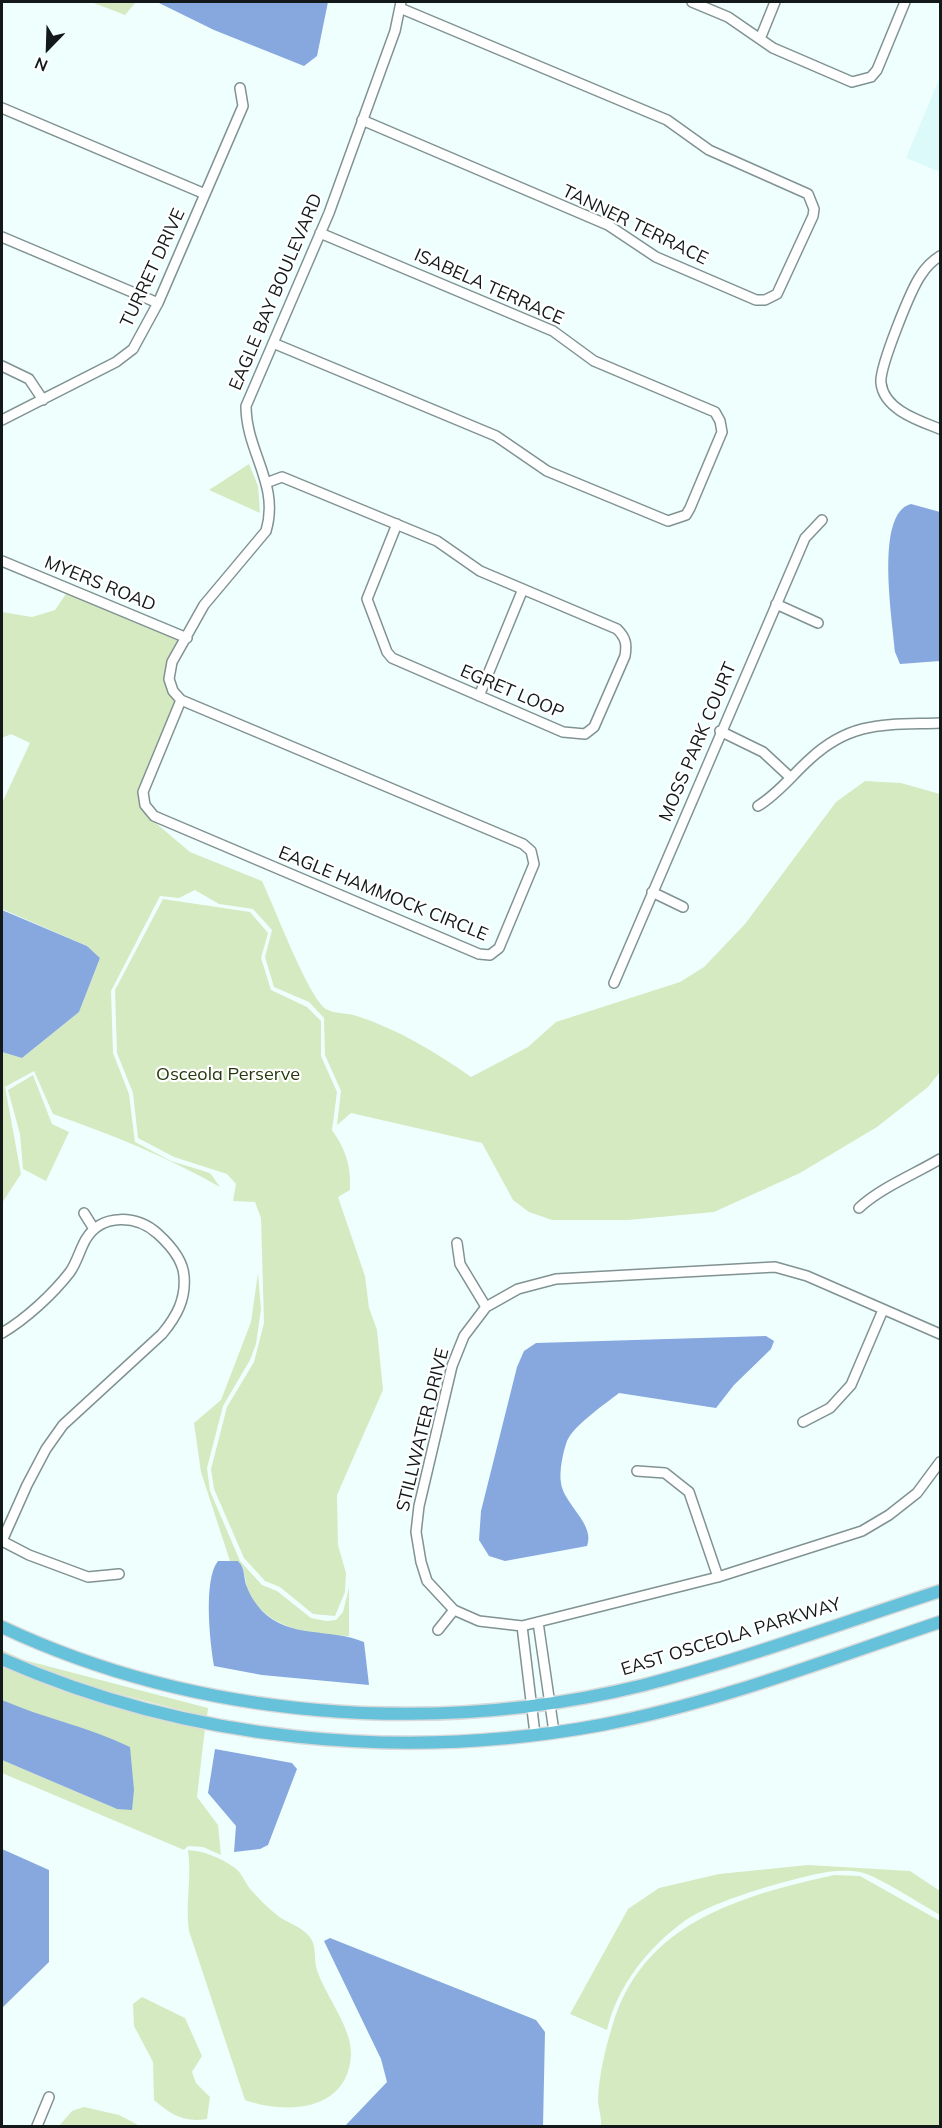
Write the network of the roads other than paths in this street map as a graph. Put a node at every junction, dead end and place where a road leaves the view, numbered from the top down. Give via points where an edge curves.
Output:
1 (692, 2) edge
2 (775, 2) edge
3 (905, 2) edge
4 (401, 5) edge
5 (760, 39) junction
6 (240, 88) dead end
7 (2, 108) edge
8 (362, 120) junction
9 (205, 194) junction
10 (320, 233) junction
11 (2, 237) edge
12 (940, 256) edge
13 (158, 303) junction
14 (273, 343) junction
15 (2, 366) edge
16 (43, 400) junction
17 (2, 420) edge
18 (940, 429) edge
19 (266, 483) junction
20 (822, 520) dead end
21 (397, 524) junction
22 (2, 561) edge
23 (524, 589) junction
24 (776, 604) junction
25 (818, 623) dead end
26 (187, 638) junction
27 (479, 696) junction
28 (181, 700) junction
29 (940, 723) edge
30 (720, 732) junction
31 (791, 778) junction
32 (758, 806) dead end
33 (652, 892) junction
34 (683, 907) dead end
35 (614, 983) dead end
36 (940, 1159) edge
37 (859, 1208) dead end
38 (84, 1213) dead end
39 (94, 1229) junction
40 (457, 1243) dead end
41 (486, 1307) junction
42 (884, 1310) junction
43 (2, 1333) edge
44 (940, 1334) edge
45 (803, 1422) dead end
46 (940, 1462) edge
47 (637, 1471) dead end
48 (2, 1541) edge
49 (120, 1574) dead end
50 (718, 1576) junction
51 (940, 1590) edge
52 (454, 1610) junction
53 (538, 1622) junction
54 (940, 1622) edge
55 (522, 1626) junction
56 (2, 1627) edge
57 (438, 1630) dead end
58 (2, 1659) edge
59 (550, 1703) junction
60 (531, 1706) junction
61 (554, 1732) junction
62 (535, 1734) junction
63 (49, 2097) dead end
64 (37, 2127) edge

1 - 5 street via 728,17
2 - 5 street
3 - 5 street via 877,70 862,81 852,82
4 - 8 street, EAGLE BAY BOULEVARD
4 - 8 street, TANNER TERRACE via 667,120 709,150 807,194 813,216 777,294 756,300 656,257 608,225
6 - 9 street, TURRET DRIVE via 243,106
7 - 9 street, TURRET DRIVE
8 - 10 street, EAGLE BAY BOULEVARD
9 - 13 street, TURRET DRIVE
10 - 14 street, EAGLE BAY BOULEVARD
10 - 14 street, ISABELA TERRACE via 553,331 594,361 715,412 722,432 690,508 686,515 668,521 548,471 496,436
11 - 13 street
12 - 18 street via 920,276 883,364 880,384 890,402
13 - 16 street, TURRET DRIVE via 133,349
14 - 19 street, EAGLE BAY BOULEVARD via 246,406 246,426
15 - 16 street via 29,379
16 - 17 street, TURRET DRIVE
19 - 21 street, EGRET LOOP via 282,477
19 - 26 street, EAGLE BAY BOULEVARD via 271,499 266,531 199,614
20 - 24 street, MOSS PARK COURT via 805,538
21 - 23 street, EGRET LOOP via 437,541 480,572
21 - 27 street, EGRET LOOP via 367,599 387,652 392,658
22 - 26 street, MYERS ROAD
23 - 27 street
23 - 27 street, EGRET LOOP via 617,629 625,636 625,656 594,727 585,734 563,732
24 - 25 street
24 - 30 street, MOSS PARK COURT
26 - 28 street via 172,662 169,679
28 - 28 street, EAGLE HAMMOCK CIRCLE via 142,792 145,805 154,816 479,954 490,955 499,948 534,864 531,851 523,844
29 - 31 street via 852,731 828,744
30 - 31 street via 763,752
30 - 33 street, MOSS PARK COURT
31 - 32 street via 777,794
33 - 34 street
33 - 35 street, MOSS PARK COURT
36 - 37 street via 874,1194
38 - 39 street
39 - 43 street via 71,1271
39 - 48 street via 123,1218 151,1228 169,1244 184,1269 185,1293 175,1318 162,1334 57,1433 27,1485
40 - 41 street via 460,1264
41 - 42 street, STILLWATER DRIVE via 518,1288 556,1279 775,1267 807,1276
41 - 52 street, STILLWATER DRIVE via 464,1336 452,1366 416,1532 427,1581
42 - 44 street, STILLWATER DRIVE
42 - 45 street via 851,1385 830,1408
46 - 50 street, STILLWATER DRIVE via 917,1493 862,1531
47 - 50 street via 664,1473 689,1492
48 - 49 street via 88,1577
50 - 53 street, STILLWATER DRIVE
51 - 59 main road, EAST OSCEOLA PARKWAY via 685,1674
52 - 55 street, STILLWATER DRIVE via 479,1621
52 - 57 street
53 - 55 street, STILLWATER DRIVE
53 - 59 street
54 - 61 main road via 696,1701
55 - 60 street
56 - 60 main road, EAST OSCEOLA PARKWAY via 133,1675 278,1705 395,1713
58 - 62 main road via 135,1706 280,1735 408,1743
59 - 60 main road, EAST OSCEOLA PARKWAY
59 - 61 street
60 - 62 street
61 - 62 main road
63 - 64 street

